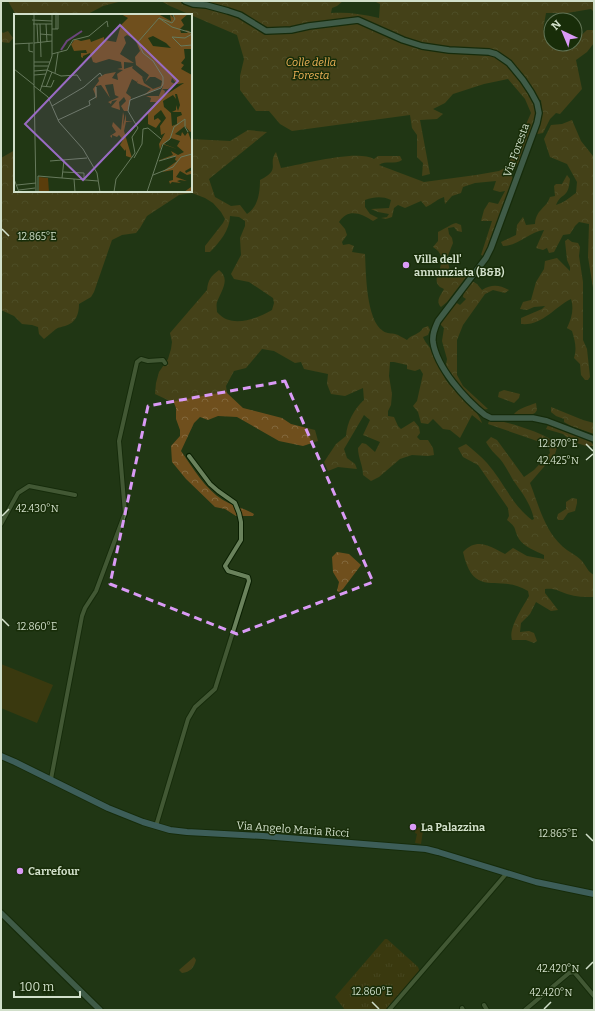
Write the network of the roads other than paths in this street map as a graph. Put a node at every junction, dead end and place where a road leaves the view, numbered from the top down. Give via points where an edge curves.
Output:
1 (185, 1) edge
2 (165, 363) dead end
3 (594, 439) edge
4 (189, 456) dead end
5 (75, 495) dead end
6 (1, 524) edge
7 (1, 756) edge
8 (51, 779) junction
9 (156, 826) junction
10 (506, 874) junction
11 (594, 894) edge
12 (1, 913) edge
13 (594, 996) edge
14 (484, 1005) dead end
15 (392, 1009) edge
16 (100, 1010) edge
17 (487, 1010) edge
18 (525, 1010) edge

1 - 3 main road, Via Foresta via 228,10 266,31 358,20 422,46 488,52 501,56 509,63 537,103 537,123 491,248 438,321 433,332 433,342 446,372 455,385 485,415 491,418 533,418 548,421
2 - 8 street via 163,360 141,359 137,362 119,441 125,513 96,591 82,616
4 - 9 street via 210,484 237,507 242,540 225,566 228,571 249,579 215,689 198,703 188,718
5 - 6 street via 29,486 18,493
7 - 8 main road, Via Angelo Maria Ricci
8 - 9 main road, Via Angelo Maria Ricci via 108,808
9 - 10 main road, Via Angelo Maria Ricci via 187,832 426,849
10 - 11 main road, Via Angelo Maria Ricci
10 - 15 street
12 - 16 main road
13 - 18 street via 574,972 569,973
14 - 17 street

